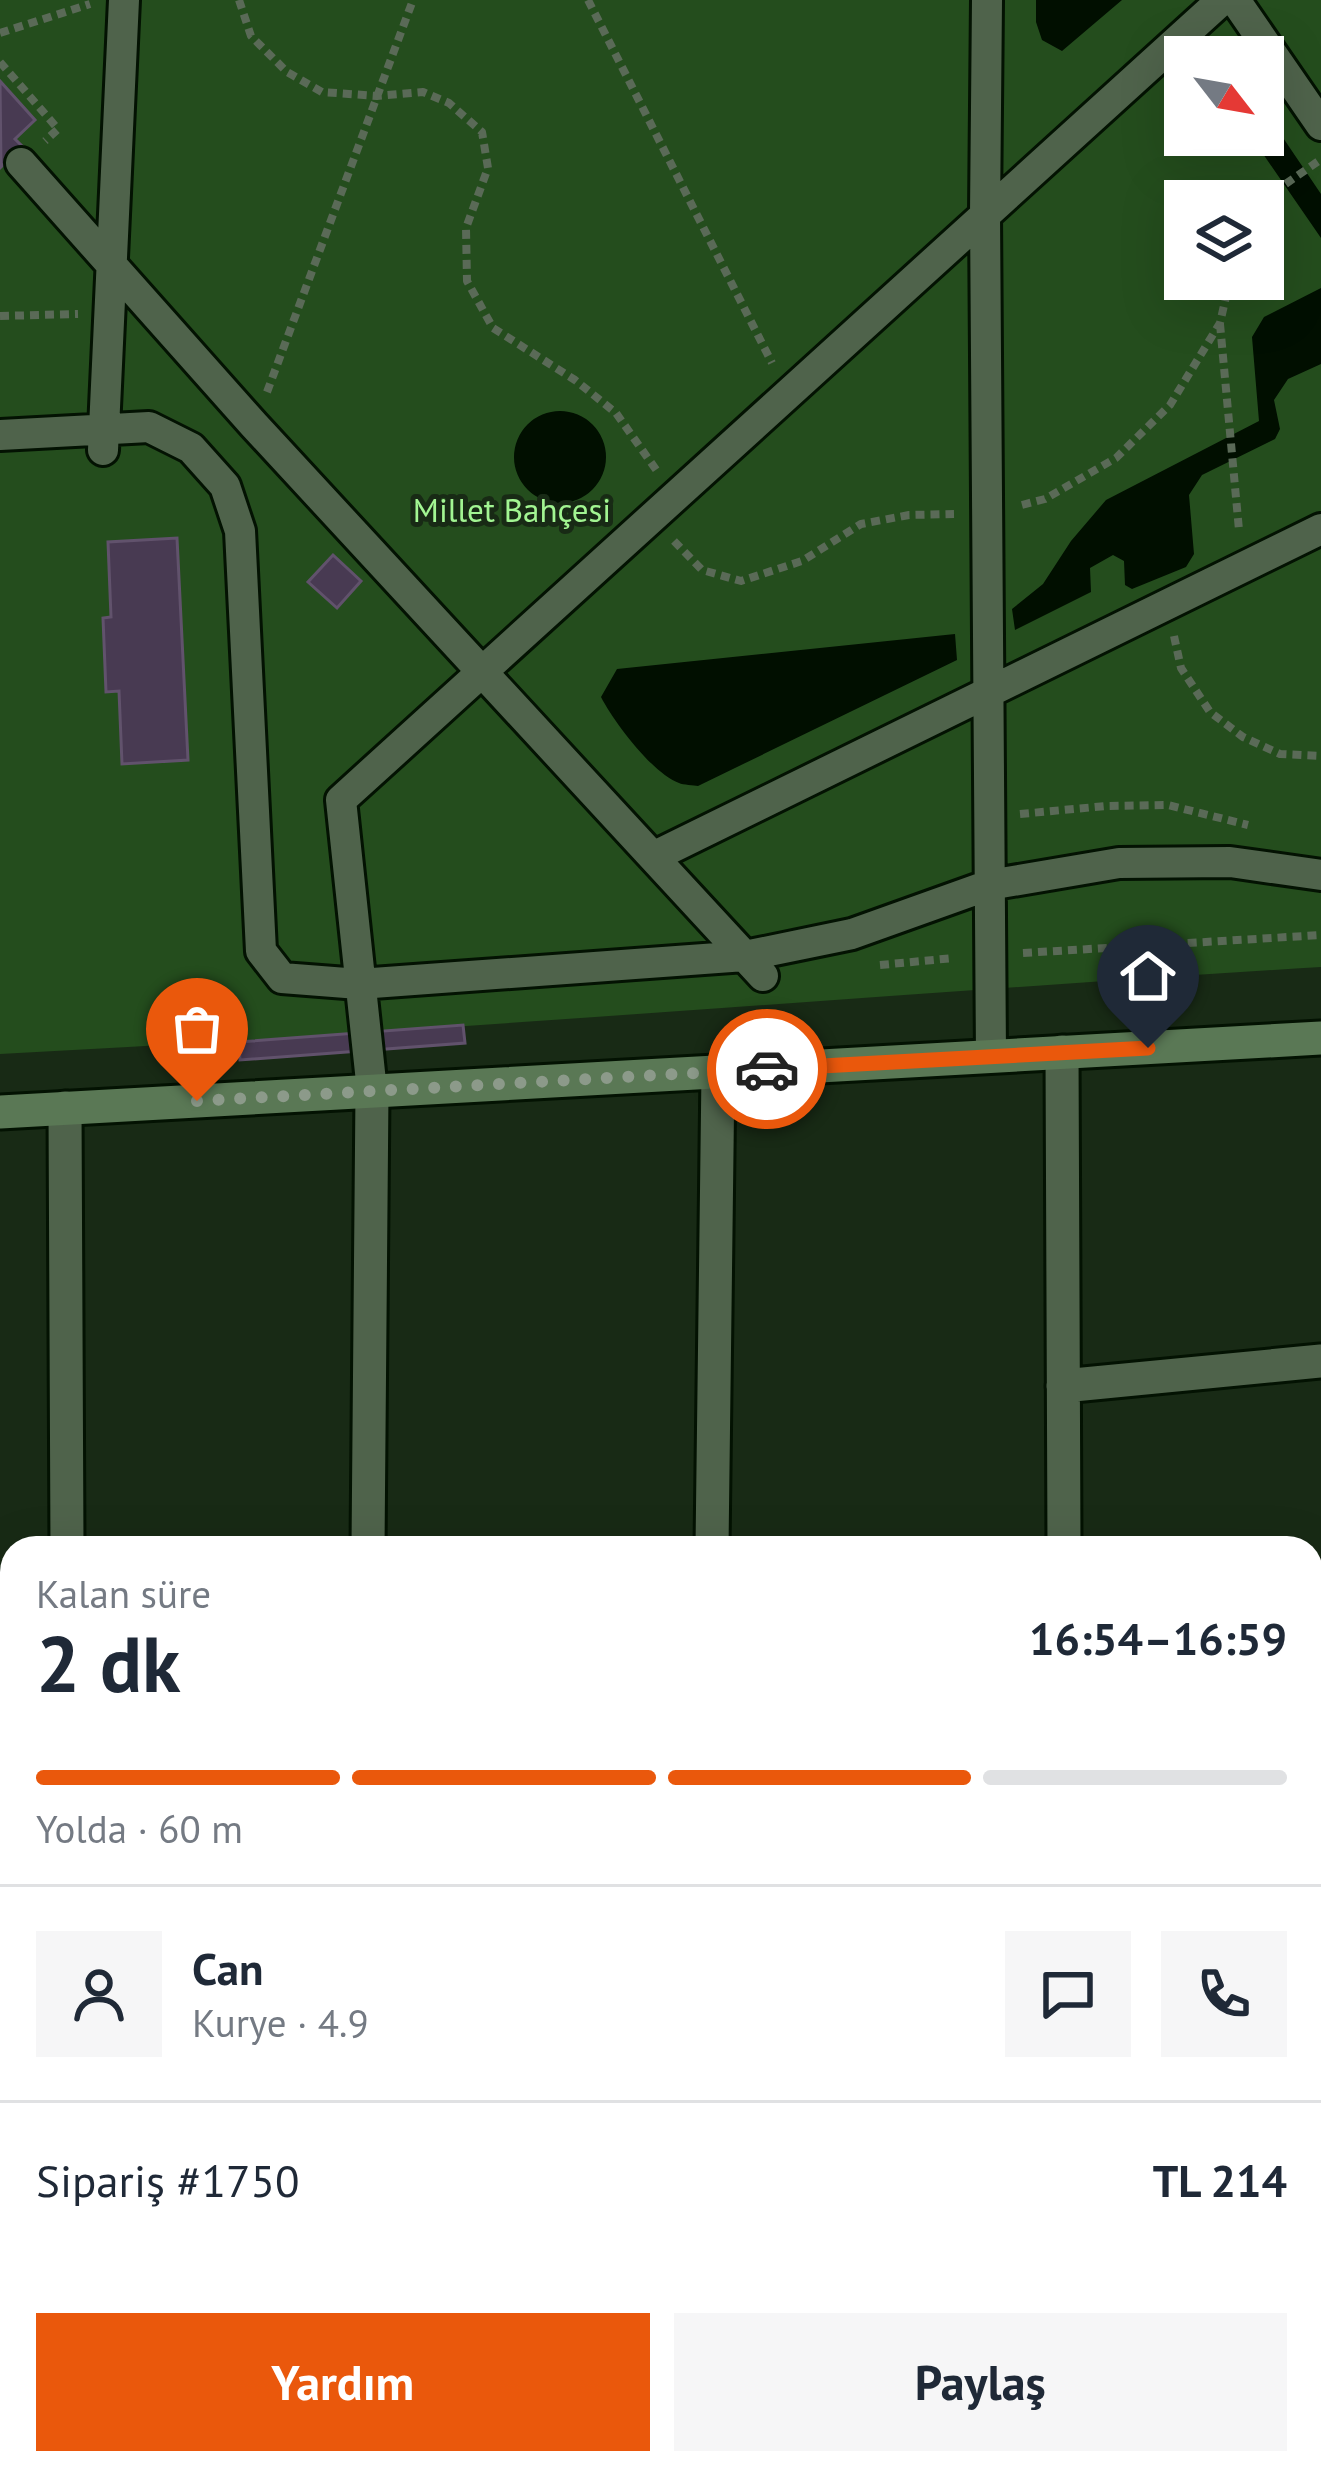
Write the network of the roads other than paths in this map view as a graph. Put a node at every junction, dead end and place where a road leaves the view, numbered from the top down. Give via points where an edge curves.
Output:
1 (124, 0) edge
2 (987, 0) edge
3 (1222, 0) edge
4 (1235, 0) edge
5 (1321, 125) edge
6 (21, 163) road end
7 (986, 214) junction
8 (112, 265) junction
9 (0, 435) edge
10 (104, 440) junction
11 (1321, 529) edge
12 (482, 673) junction
13 (988, 692) junction
14 (655, 856) junction
15 (1321, 875) edge
16 (989, 885) junction
17 (754, 966) junction
18 (359, 984) junction
19 (1321, 1038) edge
20 (1062, 1052) junction
21 (991, 1056) junction
22 (718, 1072) junction
23 (372, 1091) junction
24 (65, 1108) junction
25 (0, 1112) edge
26 (1321, 1361) edge
27 (1063, 1386) junction
28 (67, 1536) edge
29 (368, 1536) edge
30 (712, 1536) edge
31 (1064, 1536) edge

1 - 8 street
2 - 7 street
3 - 7 street
4 - 5 street
6 - 8 street
7 - 12 street
7 - 13 street
8 - 10 street
8 - 12 street
9 - 10 street
10 - 18 street via 149,428 191,448 225,486 240,531 261,951 282,978
11 - 13 street
12 - 14 street
12 - 18 street via 340,800
13 - 14 street
13 - 16 street
14 - 17 street
15 - 16 street via 1230,862 1119,863
16 - 17 street
16 - 21 street
17 - 18 street
18 - 23 street
19 - 20 main road
20 - 21 main road
20 - 27 street
21 - 22 main road
22 - 23 main road
22 - 30 street
23 - 24 main road
23 - 29 street
24 - 25 main road
24 - 28 street
26 - 27 street
27 - 31 street

